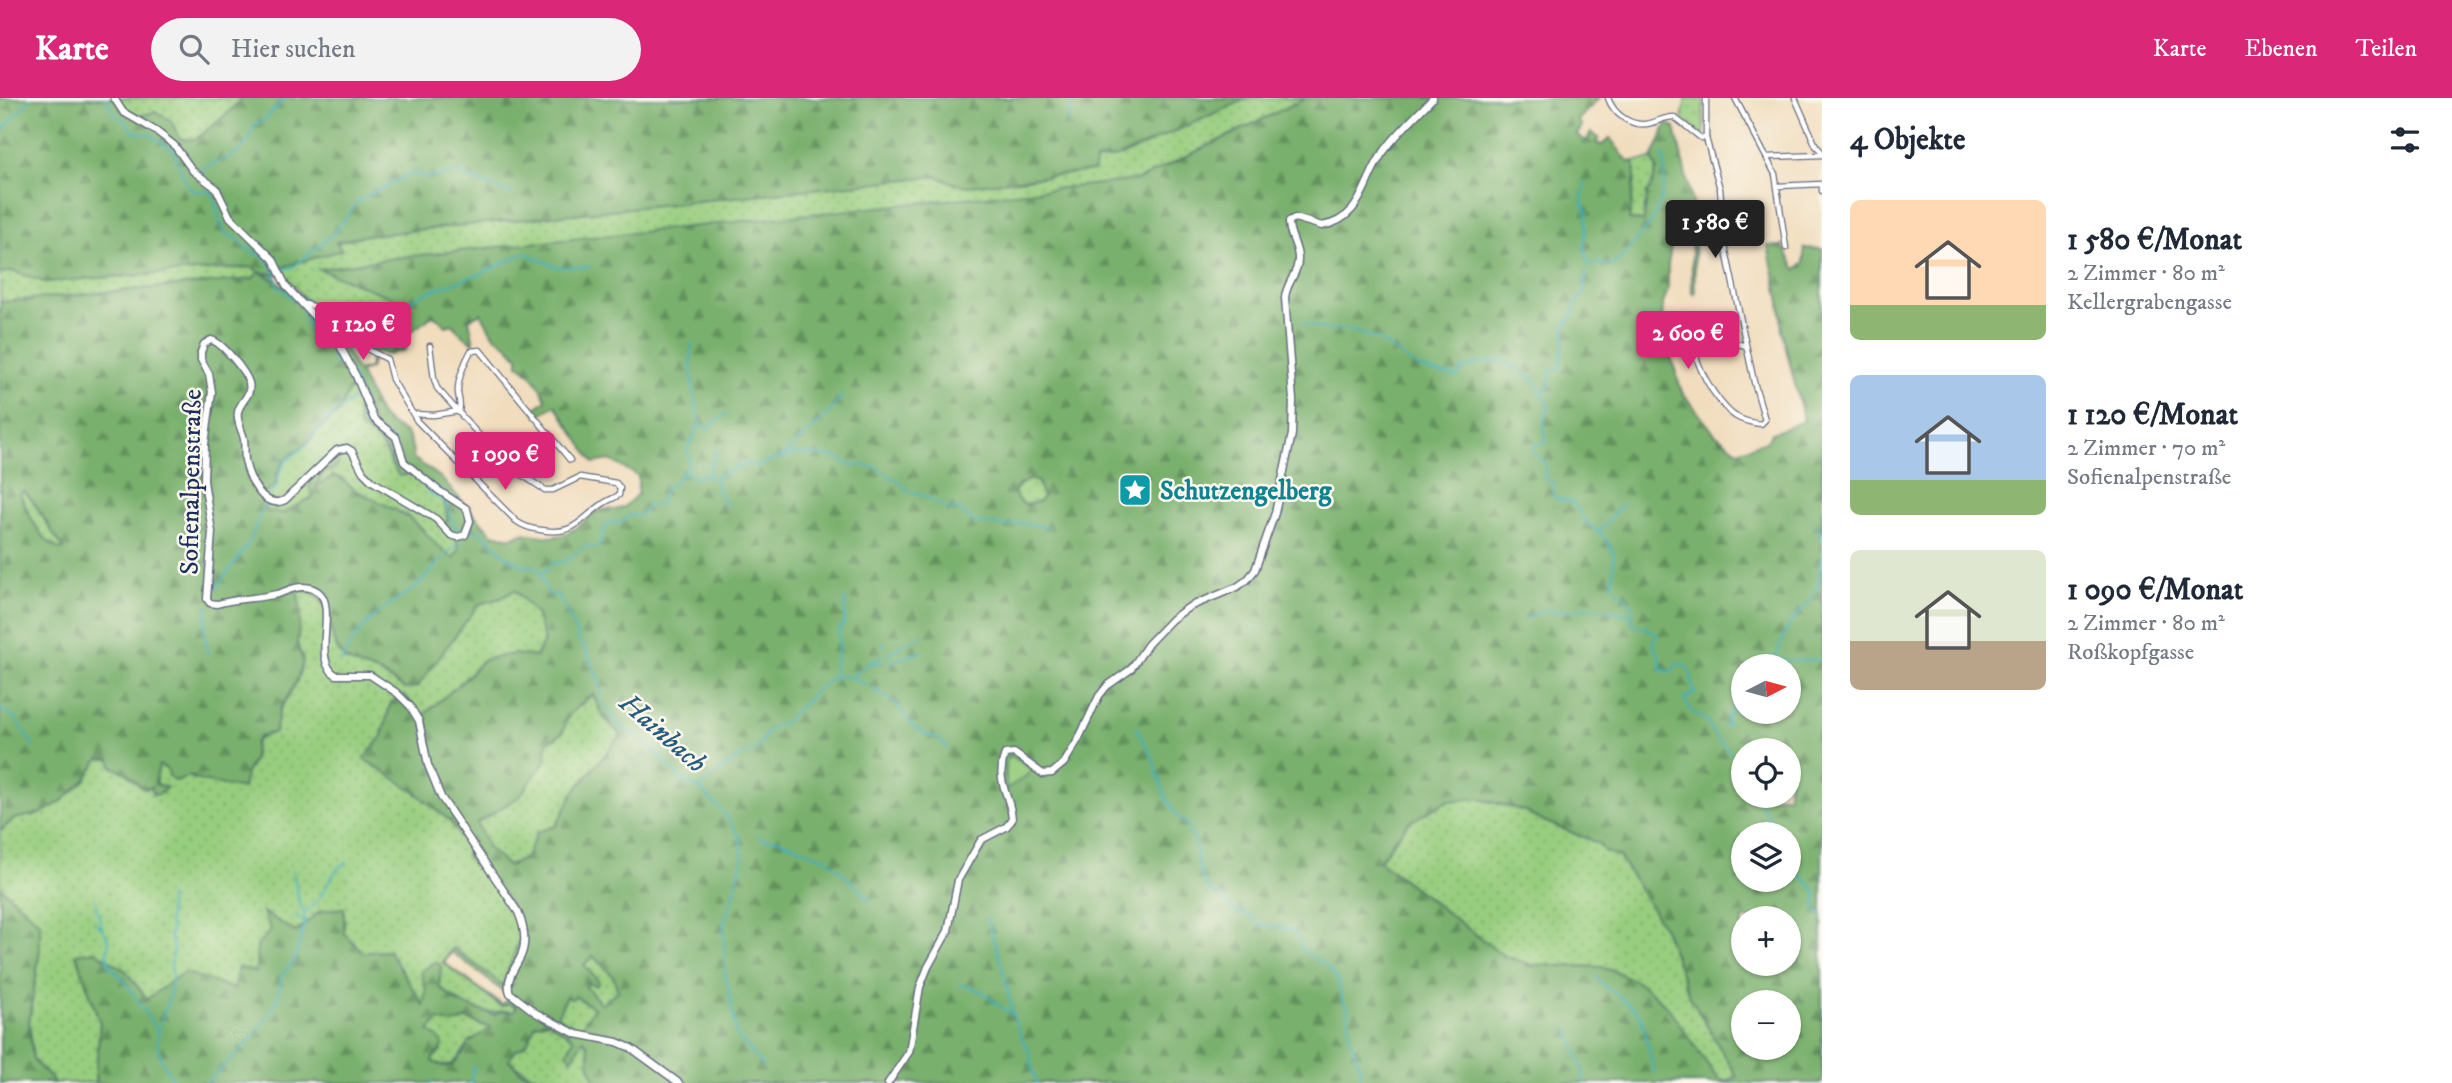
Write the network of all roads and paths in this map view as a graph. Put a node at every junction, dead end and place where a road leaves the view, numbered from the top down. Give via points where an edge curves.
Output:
1 (114, 98) edge
2 (1433, 98) edge
3 (1608, 98) edge
4 (1706, 98) edge
5 (1735, 98) edge
6 (1795, 98) edge
7 (1706, 138) junction
8 (1816, 146) junction
9 (1822, 153) edge
10 (1811, 156) junction
11 (1766, 157) junction
12 (1778, 186) junction
13 (1822, 191) edge
14 (1786, 248) dead end
15 (305, 304) junction
16 (430, 346) dead end
17 (1746, 346) junction
18 (460, 411) junction
19 (413, 414) junction
20 (570, 460) dead end
21 (679, 1083) edge
22 (888, 1083) edge

1 - 15 street, Sofienalpenstraße via 123,112 171,142 193,171 216,188 230,217 274,259 284,283
2 - 22 street via 1380,155 1349,214 1322,226 1296,218 1289,221 1298,259 1285,298 1293,425 1278,504 1255,570 1240,585 1185,609 1166,625 1131,669 1101,692 1072,752 1056,771 1043,774 1016,754 1004,755 1003,787 1012,820 981,840 958,880 948,932 920,987 908,1056
3 - 7 street via 1630,122 1648,124 1674,117
4 - 7 street
5 - 11 street
6 - 8 street
7 - 17 street via 1720,189 1726,253
8 - 9 street
8 - 10 street
9 - 10 street
10 - 11 street
11 - 12 street
12 - 13 street via 1822,184
12 - 14 street
15 - 19 street via 387,359 392,379
15 - 21 street, Sofienalpenstraße via 339,344 373,419 396,437 404,461 466,506 468,530 452,536 436,519 372,481 346,448 337,450 285,500 270,502 258,490 247,466 238,419 250,390 247,378 219,343 211,340 202,347 201,360 212,392 204,481 212,532 209,601 217,604 299,587 320,594 326,607 328,669 336,675 373,676 410,706 419,721 428,765 441,797 518,912 524,945 508,983 510,993 536,1013 582,1036 627,1045
16 - 18 street via 435,383
17 - 17 street via 1764,422 1758,424 1734,415 1723,405 1704,376 1693,343 1702,334
18 - 19 street
18 - 19 street via 504,463 544,490 580,477 613,481 619,486 619,495 574,527 553,532 526,527
18 - 20 street via 458,387 468,356 480,350

